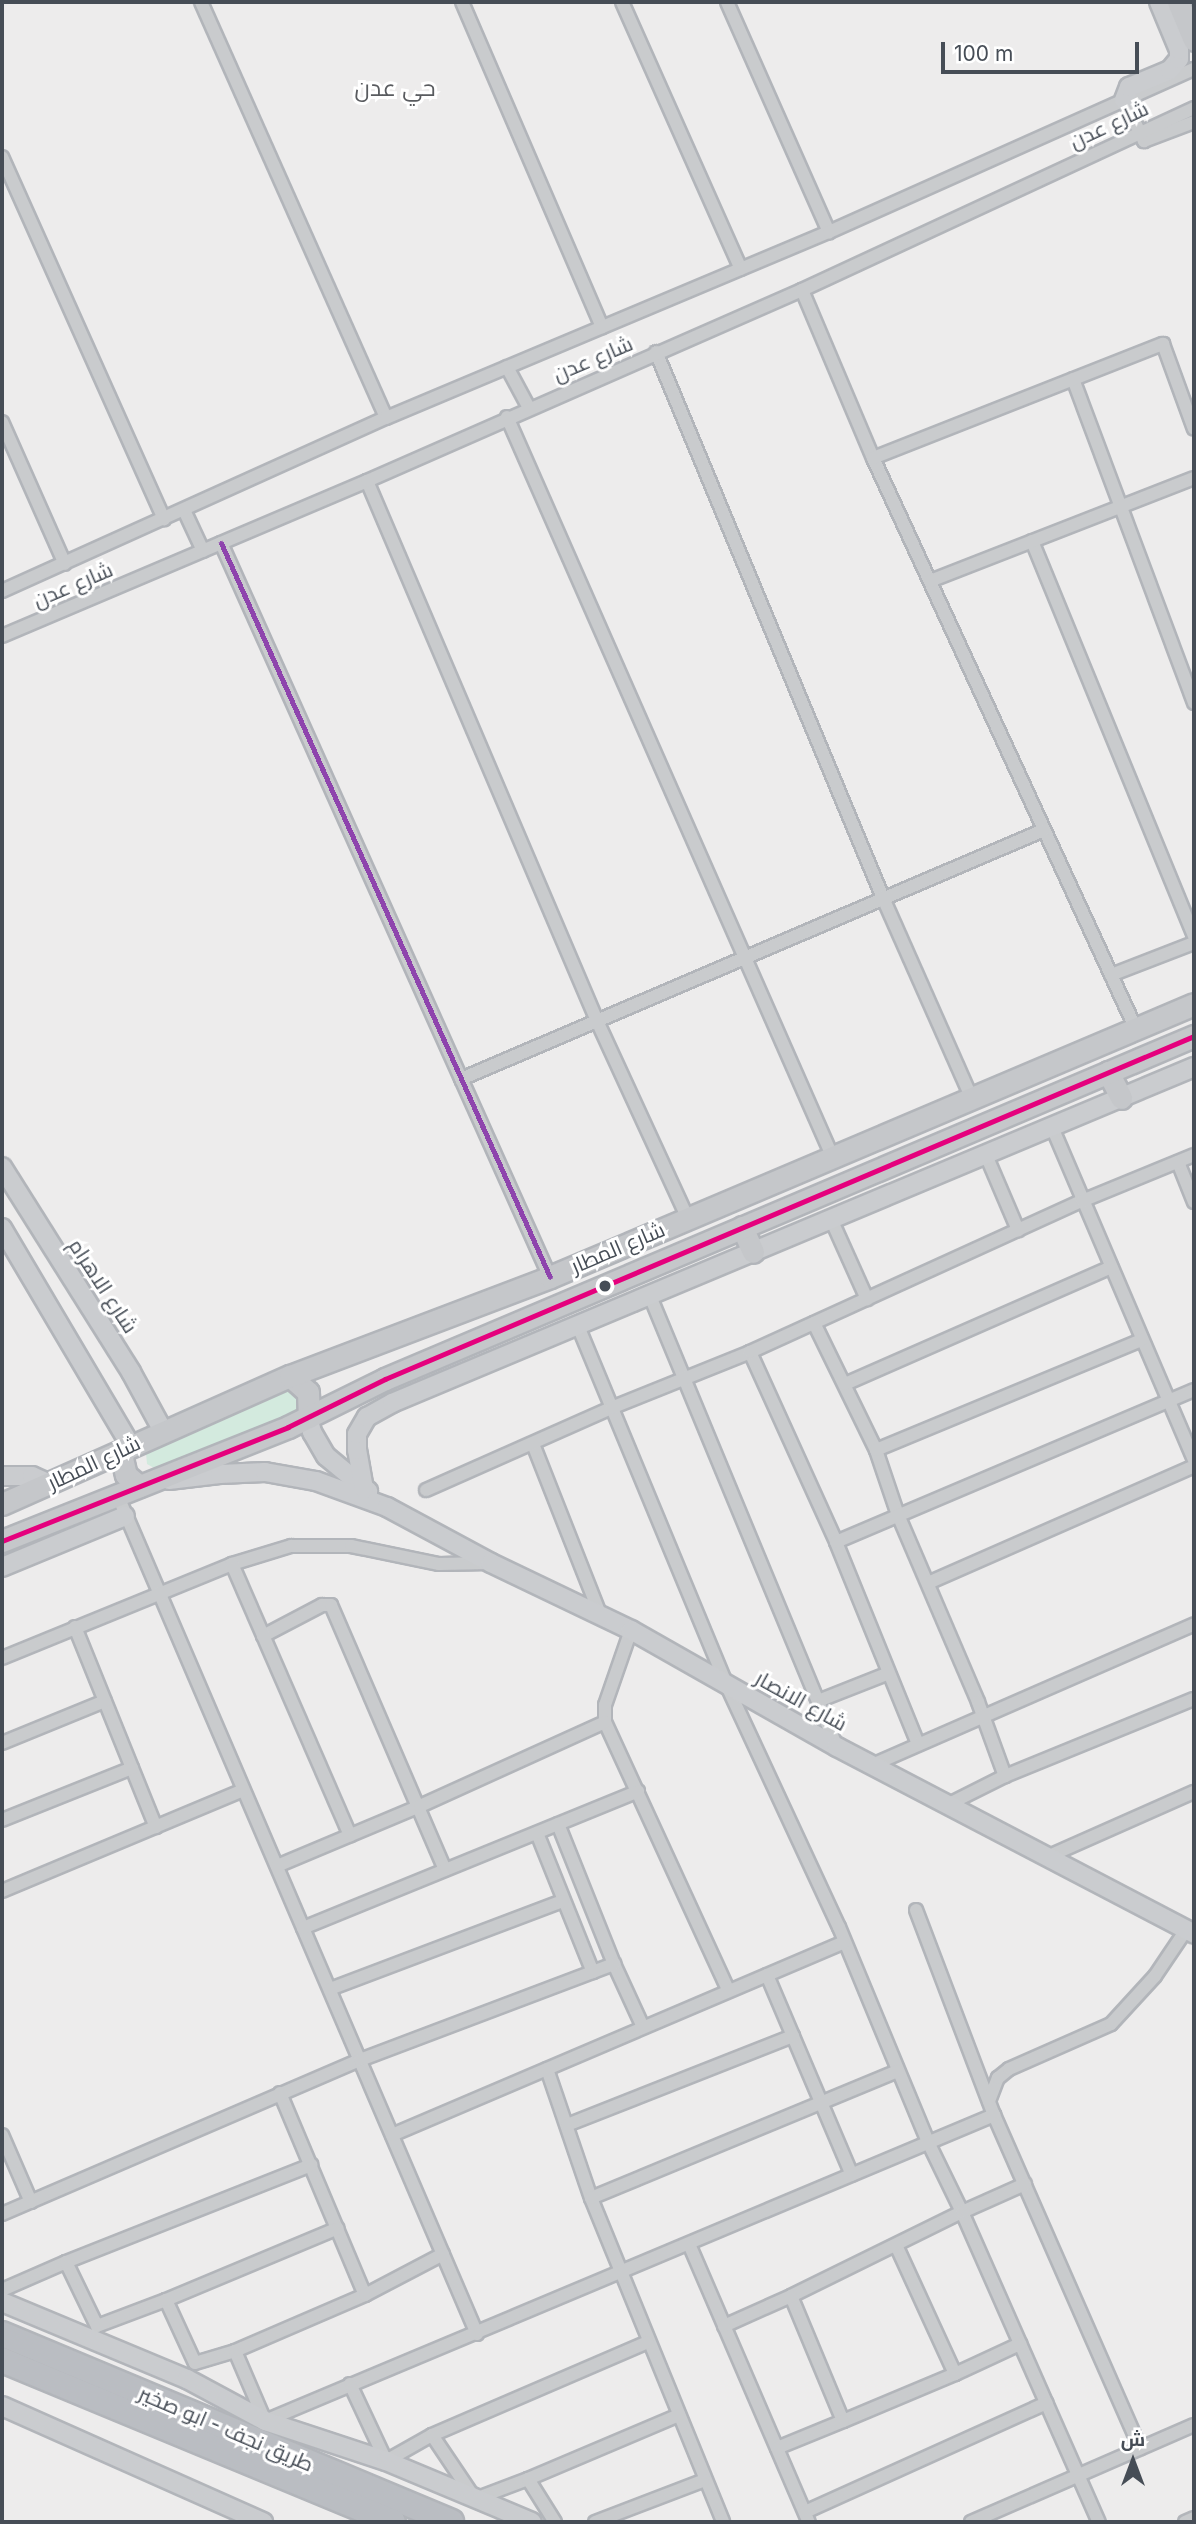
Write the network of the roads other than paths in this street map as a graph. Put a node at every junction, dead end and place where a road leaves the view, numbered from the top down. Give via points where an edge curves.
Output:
1 (201, 2) edge
2 (462, 2) edge
3 (622, 2) edge
4 (727, 2) edge
5 (1158, 2) edge
6 (1178, 2) edge
7 (1194, 40) edge
8 (1194, 69) edge
9 (1124, 100) junction
10 (1194, 108) edge
11 (1194, 122) edge
12 (1139, 132) junction
13 (2, 157) edge
14 (829, 232) junction
15 (741, 268) junction
16 (803, 290) junction
17 (602, 327) junction
18 (656, 352) junction
19 (507, 367) junction
20 (1073, 379) junction
21 (529, 408) junction
22 (507, 417) junction
23 (386, 418) junction
24 (2, 422) edge
25 (1194, 429) edge
26 (873, 458) junction
27 (1194, 478) edge
28 (367, 481) junction
29 (1119, 507) junction
30 (184, 510) junction
31 (164, 519) junction
32 (1032, 541) junction
33 (221, 543) junction
34 (202, 551) junction
35 (65, 564) junction
36 (930, 581) junction
37 (2, 591) edge
38 (2, 636) edge
39 (1194, 703) edge
40 (1044, 830) junction
41 (883, 898) junction
42 (1194, 936) edge
43 (1194, 943) edge
44 (744, 957) junction
45 (1111, 975) junction
46 (1194, 1004) edge
47 (1168, 1015) junction
48 (598, 1023) junction
49 (1136, 1029) junction
50 (1187, 1039) edge
51 (1194, 1067) edge
52 (1108, 1072) junction
53 (461, 1079) junction
54 (1121, 1098) junction
55 (972, 1099) junction
56 (1052, 1127) junction
57 (986, 1155) junction
58 (1194, 1155) edge
59 (833, 1158) junction
60 (1178, 1162) junction
61 (2, 1167) edge
62 (7, 1183) edge
63 (1082, 1200) junction
64 (1194, 1202) edge
65 (688, 1219) junction
66 (831, 1219) junction
67 (742, 1227) junction
68 (2, 1228) edge
69 (1018, 1230) junction
70 (752, 1252) junction
71 (1111, 1267) junction
72 (550, 1276) junction
73 (650, 1296) junction
74 (867, 1299) junction
75 (814, 1323) junction
76 (578, 1326) junction
77 (1142, 1340) junction
78 (750, 1352) junction
79 (290, 1376) junction
80 (686, 1376) junction
81 (845, 1384) junction
82 (1194, 1390) edge
83 (1168, 1400) junction
84 (611, 1408) junction
85 (309, 1417) junction
86 (163, 1431) junction
87 (533, 1444) junction
88 (127, 1448) junction
89 (876, 1450) junction
90 (1194, 1460) edge
91 (1194, 1466) edge
92 (2, 1476) edge
93 (50, 1484) junction
94 (147, 1484) junction
95 (365, 1489) junction
96 (426, 1490) dead end
97 (117, 1494) junction
98 (2, 1504) edge
99 (387, 1507) junction
100 (898, 1515) junction
101 (125, 1516) junction
102 (2, 1541) edge
103 (836, 1542) junction
104 (491, 1563) junction
105 (232, 1564) junction
106 (2, 1567) edge
107 (928, 1583) junction
108 (161, 1591) junction
109 (600, 1614) junction
110 (1194, 1624) edge
111 (75, 1627) junction
112 (631, 1630) junction
113 (263, 1636) junction
114 (2, 1658) edge
115 (889, 1673) junction
116 (727, 1686) junction
117 (1194, 1699) edge
118 (105, 1701) junction
119 (818, 1701) junction
120 (983, 1714) junction
121 (605, 1721) junction
122 (2, 1743) edge
123 (918, 1744) junction
124 (837, 1747) junction
125 (872, 1765) junction
126 (132, 1768) junction
127 (1006, 1776) junction
128 (243, 1790) junction
129 (638, 1791) junction
130 (1194, 1792) edge
131 (947, 1805) junction
132 (420, 1807) junction
133 (2, 1820) edge
134 (558, 1824) junction
135 (156, 1827) junction
136 (537, 1833) junction
137 (350, 1836) junction
138 (1047, 1857) junction
139 (277, 1866) junction
140 (445, 1870) junction
141 (2, 1891) edge
142 (563, 1900) junction
143 (916, 1910) dead end
144 (303, 1928) junction
145 (1190, 1932) edge
146 (845, 1942) junction
147 (614, 1964) junction
148 (593, 1972) junction
149 (767, 1975) junction
150 (330, 1989) junction
151 (729, 1991) junction
152 (643, 2027) junction
153 (793, 2036) junction
154 (360, 2060) junction
155 (547, 2069) junction
156 (898, 2071) junction
157 (280, 2093) junction
158 (989, 2101) junction
159 (822, 2104) junction
160 (995, 2115) junction
161 (568, 2125) junction
162 (2, 2135) edge
163 (392, 2135) junction
164 (929, 2144) junction
165 (311, 2165) junction
166 (852, 2175) junction
167 (1025, 2185) junction
168 (591, 2198) junction
169 (31, 2202) junction
170 (962, 2212) junction
171 (2, 2214) edge
172 (338, 2228) junction
173 (689, 2245) junction
174 (896, 2245) junction
175 (443, 2254) junction
176 (66, 2262) junction
177 (621, 2273) junction
178 (2, 2290) edge
179 (365, 2295) junction
180 (791, 2296) junction
181 (166, 2300) junction
182 (2, 2302) edge
183 (724, 2326) junction
184 (93, 2332) junction
185 (2, 2334) edge
186 (477, 2334) junction
187 (648, 2342) junction
188 (1020, 2344) junction
189 (235, 2351) junction
190 (2, 2360) edge
191 (191, 2371) junction
192 (955, 2374) junction
193 (349, 2384) junction
194 (1046, 2403) junction
195 (2, 2406) edge
196 (679, 2415) junction
197 (265, 2421) junction
198 (843, 2421) junction
199 (1194, 2425) edge
200 (432, 2435) junction
201 (777, 2448) junction
202 (1140, 2448) junction
203 (386, 2461) junction
204 (1078, 2476) junction
205 (528, 2479) junction
206 (705, 2480) junction
207 (475, 2499) junction
208 (386, 2512) edge
209 (807, 2517) edge
210 (421, 2518) edge
211 (1194, 2518) edge
212 (260, 2522) edge
213 (451, 2522) edge
214 (532, 2522) edge
215 (555, 2522) edge
216 (595, 2522) edge
217 (723, 2522) edge
218 (971, 2522) edge
219 (1099, 2522) edge
220 (1185, 2522) edge

1 - 23 street
2 - 17 street
3 - 15 street
4 - 14 street
5 - 9 street via 1179,59 1170,70 1129,88
6 - 7 main road
8 - 9 street, شارع عدن
9 - 12 street
9 - 14 street, شارع عدن
10 - 12 street, شارع عدن
11 - 12 street via 1148,141
12 - 16 street, شارع عدن
13 - 31 street
14 - 15 street, شارع عدن
15 - 17 street, شارع عدن
16 - 18 street, شارع عدن
16 - 26 street
17 - 19 street, شارع عدن
18 - 21 street, شارع عدن
18 - 41 street
19 - 21 street
19 - 23 street, شارع عدن
20 - 25 street via 1163,344
20 - 26 street
20 - 29 street
21 - 22 street, شارع عدن
22 - 28 street, شارع عدن
22 - 44 street
23 - 30 street, شارع عدن
24 - 35 street
26 - 36 street
27 - 29 street
28 - 33 street, شارع عدن
28 - 48 street
29 - 32 street
29 - 39 street
30 - 31 street, شارع عدن
30 - 34 street
31 - 35 street, شارع عدن
32 - 36 street
32 - 42 street
33 - 34 street, شارع عدن
33 - 53 street
34 - 38 street, شارع عدن
35 - 37 street, شارع عدن
36 - 40 street
40 - 41 street
40 - 45 street
41 - 44 street
41 - 55 street
43 - 45 street
44 - 48 street
44 - 59 street
45 - 49 street
46 - 47 main road, شارع المطار
47 - 49 main road, شارع المطار
47 - 50 main road via 1179,1023
48 - 53 street
48 - 65 street
49 - 55 main road, شارع المطار
50 - 52 main road, شارع المطار
51 - 54 street
52 - 54 main road
52 - 67 main road, شارع المطار
53 - 72 street
54 - 56 street
55 - 59 main road, شارع المطار
56 - 57 street
56 - 63 street
57 - 66 street
57 - 69 street
58 - 60 street
59 - 65 main road, شارع المطار
60 - 63 street
60 - 64 street
61 - 62 street, شارع الاهرام
62 - 86 street, شارع الاهرام via 131,1372
63 - 69 street
63 - 71 street
65 - 72 main road, شارع المطار
66 - 70 street
66 - 74 street
67 - 70 main road
67 - 85 main road, شارع المطار via 385,1378
68 - 88 street
69 - 74 street
70 - 73 street
71 - 77 street
71 - 81 street
72 - 79 main road, شارع المطار
73 - 76 street
73 - 80 street
74 - 75 street
75 - 78 street
75 - 81 street
76 - 84 street
76 - 95 street via 367,1417 356,1442
77 - 83 street
77 - 89 street
78 - 80 street
78 - 103 street
79 - 85 main road via 308,1392
79 - 86 main road, شارع المطار
80 - 84 street
80 - 119 street
81 - 89 street
82 - 83 street
83 - 90 street
83 - 100 street
84 - 87 street
84 - 116 street
85 - 94 main road, شارع المطار
85 - 95 street, شارع الانصار via 326,1456
86 - 88 main road, شارع المطار
87 - 96 street
87 - 109 street
88 - 93 main road, شارع المطار
88 - 94 main road via 122,1458 126,1475
89 - 100 street
91 - 107 street
92 - 93 street via 22,1474
93 - 98 main road, شارع المطار
94 - 97 main road, شارع المطار
94 - 99 street, شارع الانصار via 265,1472 316,1481
95 - 99 street, شارع الانصار
97 - 101 street
97 - 102 main road, شارع المطار
99 - 104 street, شارع الانصار
100 - 103 street
100 - 107 street
101 - 106 street
101 - 108 street
103 - 115 street
104 - 105 street via 439,1564 339,1546 291,1546
104 - 109 street, شارع الانصار
105 - 108 street
105 - 113 street
107 - 120 street
108 - 111 street
108 - 128 street
109 - 112 street, شارع الانصار
110 - 120 street
111 - 114 street
111 - 118 street
112 - 116 street, شارع الانصار
112 - 121 street via 605,1705
113 - 132 street via 322,1605 331,1605
113 - 137 street
115 - 119 street
115 - 123 street
116 - 124 street, شارع الانصار
116 - 146 street
117 - 127 street
118 - 122 street
118 - 126 street
119 - 124 street
120 - 123 street
120 - 127 street
121 - 129 street
121 - 132 street
123 - 125 street
124 - 125 street, شارع الانصار
125 - 131 street, شارع الانصار
126 - 133 street
126 - 135 street
127 - 131 street
128 - 135 street
128 - 139 street
129 - 134 street
129 - 151 street
130 - 138 street
131 - 138 street, شارع الانصار
132 - 137 street
132 - 140 street
134 - 136 street
134 - 147 street
135 - 141 street
136 - 140 street
136 - 142 street
137 - 139 street
138 - 145 street, شارع الانصار
139 - 144 street
140 - 144 street
142 - 148 street
142 - 150 street
143 - 158 street
144 - 150 street
145 - 158 street via 1111,2024 1009,2069 998,2078
146 - 149 street
146 - 156 street
147 - 148 street
147 - 152 street
148 - 154 street
149 - 151 street
149 - 153 street
150 - 154 street
151 - 152 street
152 - 155 street
153 - 159 street
153 - 161 street
154 - 157 street
154 - 163 street
155 - 161 street
155 - 163 street
156 - 159 street
156 - 164 street
157 - 165 street
157 - 169 street
158 - 160 street
159 - 166 street
159 - 168 street
160 - 164 street
160 - 167 street
161 - 168 street
162 - 169 street
163 - 175 street
164 - 166 street
164 - 170 street
165 - 172 street
165 - 176 street
166 - 173 street
167 - 170 street
167 - 202 street
168 - 177 street
169 - 171 street
170 - 174 street
170 - 188 street
172 - 179 street
172 - 181 street
173 - 177 street
173 - 183 street
174 - 180 street
174 - 192 street
175 - 179 street
175 - 186 street
176 - 178 street
176 - 184 street
177 - 186 street
177 - 187 street
179 - 189 street
180 - 183 street
180 - 198 street
181 - 184 street
181 - 191 street
182 - 184 street
183 - 201 street
184 - 191 street
185 - 208 highway, طريق نجف - ابو صخير
186 - 193 street
187 - 196 street
187 - 200 street
188 - 192 street
188 - 194 street
189 - 191 street via 218,2354
189 - 197 street
190 - 208 highway, طريق نجف - ابو صخير
191 - 197 street
192 - 198 street
193 - 197 street
193 - 203 street
194 - 204 street
194 - 209 street
195 - 212 street
196 - 205 street
196 - 206 street
197 - 203 street
198 - 201 street
199 - 202 street
200 - 203 street
200 - 207 street
201 - 209 street
202 - 204 street
203 - 207 street
204 - 218 street
204 - 219 street
205 - 207 street
205 - 215 street
206 - 216 street
206 - 217 street
207 - 214 street
208 - 210 highway, طريق نجف - ابو صخير
210 - 213 highway, طريق نجف - ابو صخير
211 - 220 street

